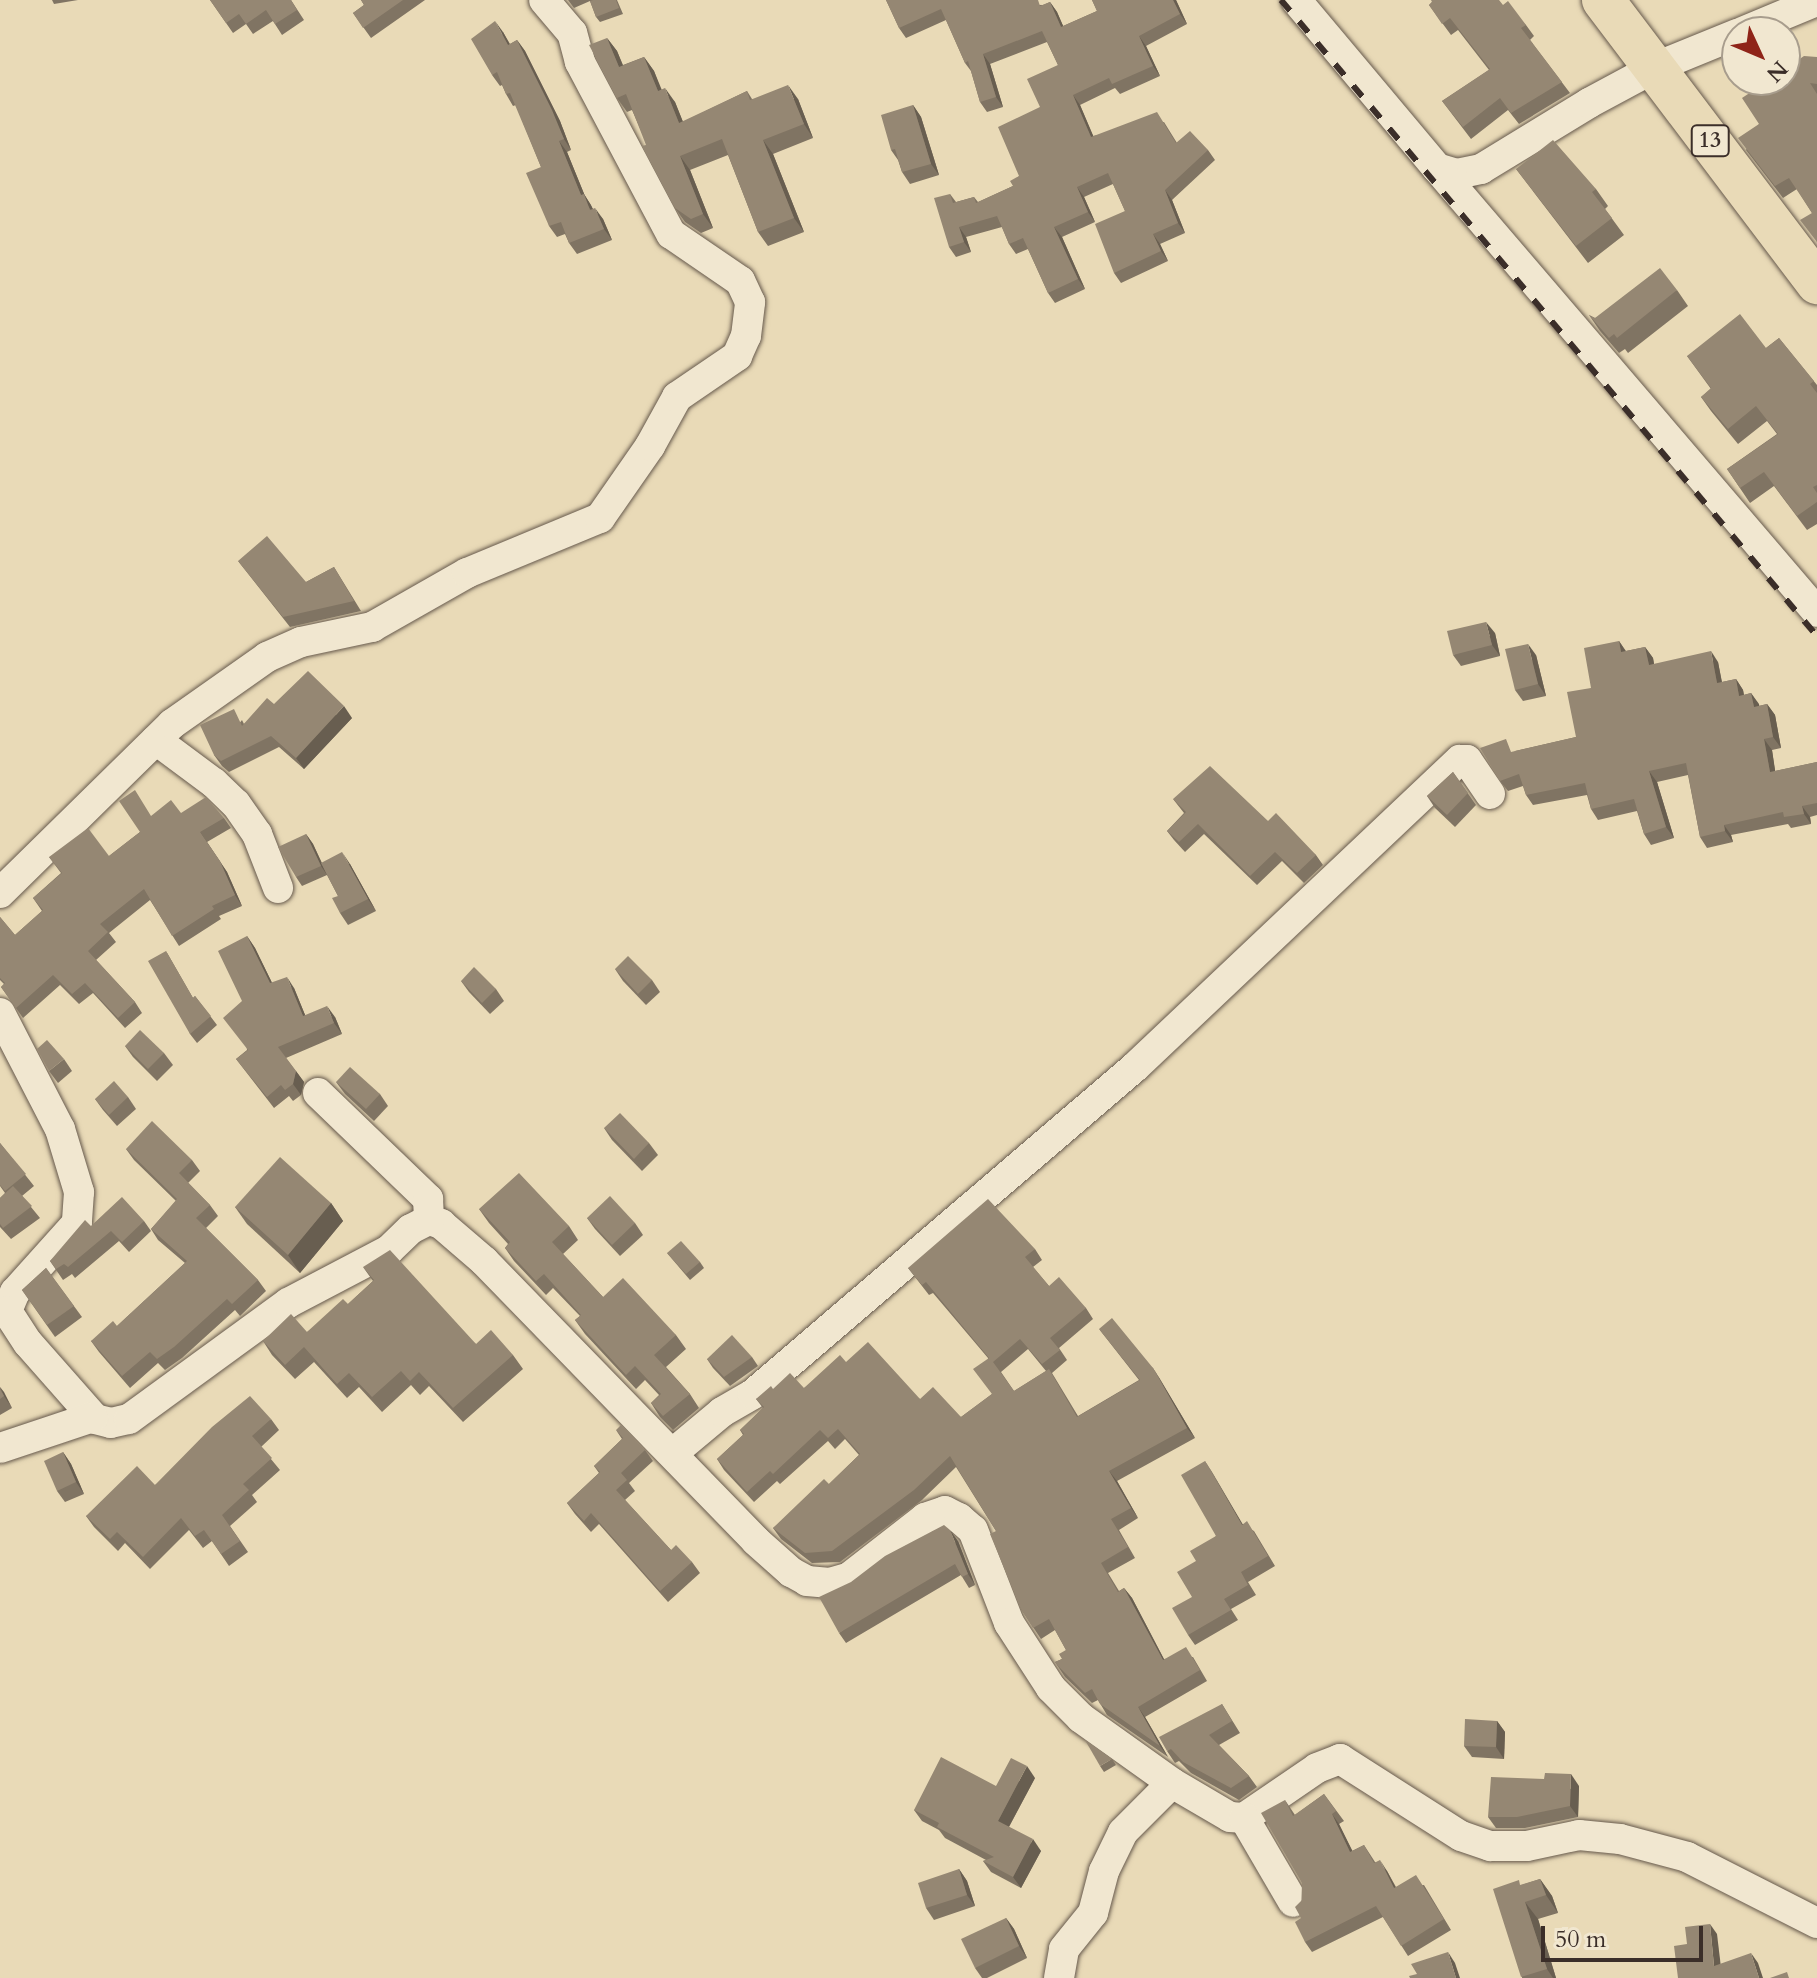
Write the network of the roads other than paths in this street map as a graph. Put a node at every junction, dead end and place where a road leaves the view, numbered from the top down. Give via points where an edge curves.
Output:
1 (544, 0) edge
2 (1296, 0) edge
3 (1603, 0) edge
4 (1721, 40) edge
5 (1656, 67) junction
6 (1437, 168) junction
7 (1817, 283) edge
8 (1817, 612) edge
9 (156, 740) junction
10 (1490, 794) dead end
11 (278, 888) dead end
12 (0, 893) edge
13 (4, 1031) edge
14 (318, 1093) dead end
15 (429, 1220) junction
16 (93, 1417) junction
17 (0, 1448) edge
18 (673, 1453) junction
19 (1172, 1783) junction
20 (1244, 1818) junction
21 (1293, 1902) dead end
22 (1817, 1923) edge
23 (1059, 1978) edge

1 - 9 street via 572,33 580,62 671,234 740,281 750,302 746,336 737,356 677,397 600,518 467,573 372,627 283,647
2 - 6 street
3 - 5 highway, 13
4 - 5 street
5 - 6 street via 1481,169 1457,174
5 - 7 highway, 13
6 - 8 street
9 - 11 street via 236,804 257,834
9 - 12 street
10 - 18 street via 1467,760 1460,760 1135,1067 753,1394
13 - 16 street via 60,1129 79,1192 77,1223 15,1292 7,1311
14 - 15 street via 428,1199
15 - 16 street via 389,1250 288,1303 129,1419 111,1423
15 - 18 street via 462,1240
16 - 17 street
18 - 19 street via 756,1541 807,1581 848,1578 925,1518 952,1513 973,1530 1009,1623 1051,1688 1081,1718
19 - 20 street via 1230,1817
19 - 23 street via 1123,1832 1104,1871 1093,1913 1064,1949
20 - 21 street
20 - 22 street via 1317,1768 1340,1759 1461,1836 1490,1846 1527,1846 1579,1835 1620,1839 1687,1857

